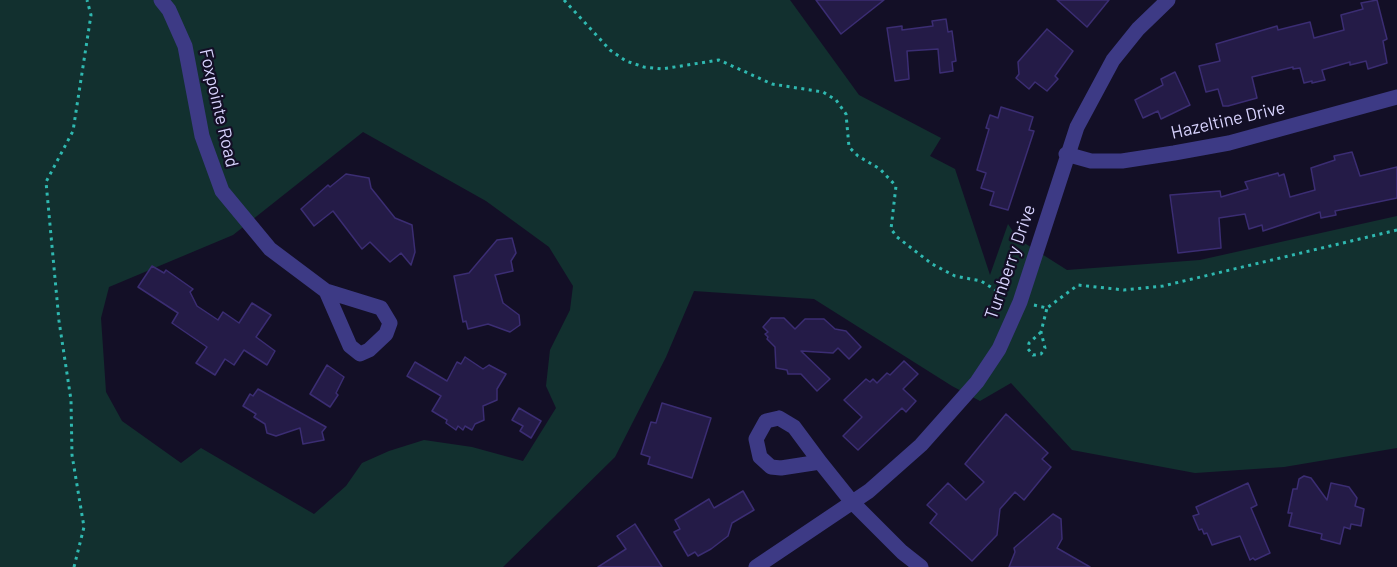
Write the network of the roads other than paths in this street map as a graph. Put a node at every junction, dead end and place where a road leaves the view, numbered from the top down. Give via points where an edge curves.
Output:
1 (161, 0) edge
2 (1168, 0) edge
3 (1397, 97) edge
4 (1066, 154) junction
5 (326, 291) junction
6 (820, 462) dead end
7 (852, 502) junction
8 (756, 567) edge
9 (921, 567) edge

1 - 5 street, Foxpointe Road via 185,46 202,136 222,191 270,249
2 - 4 street, Turnberry Drive via 1113,60
3 - 4 street, Hazeltine Drive via 1229,143 1174,153 1122,161 1091,161
4 - 7 street, Turnberry Drive via 1020,302 999,350 963,399 921,445
5 - 5 street, Foxpointe Road via 350,346 360,354 386,334 390,323 381,308
6 - 7 street
7 - 8 street, Turnberry Drive
7 - 9 street

